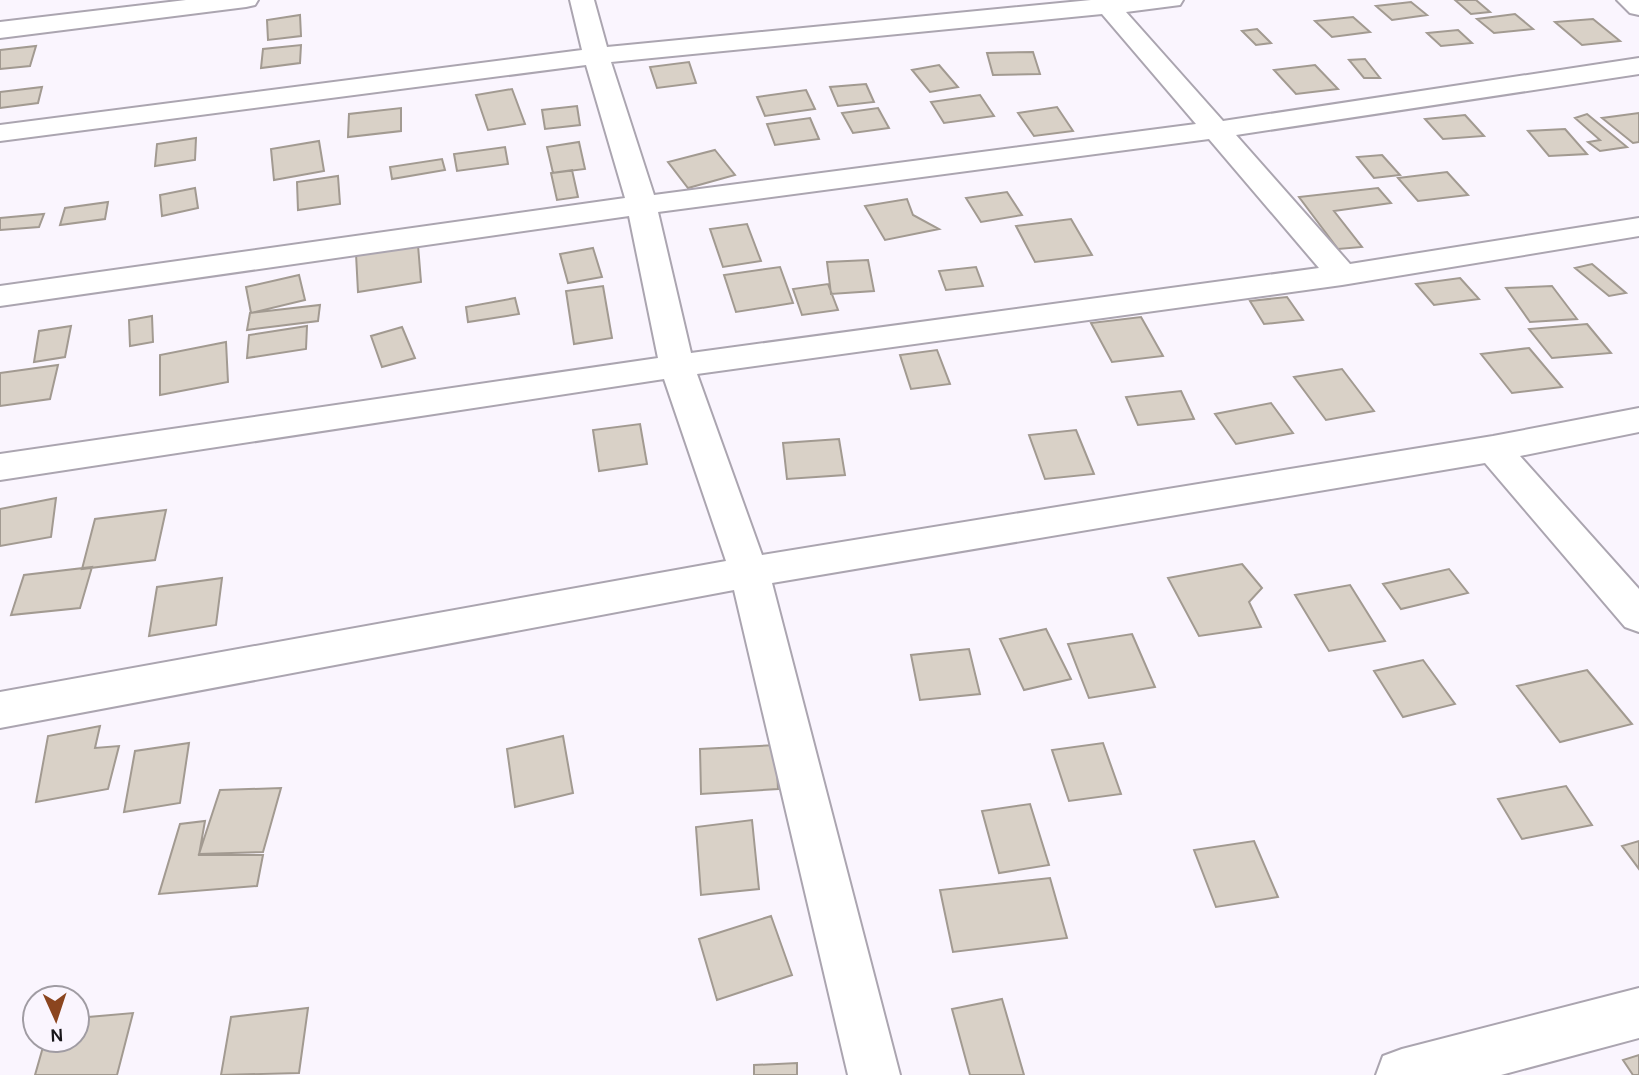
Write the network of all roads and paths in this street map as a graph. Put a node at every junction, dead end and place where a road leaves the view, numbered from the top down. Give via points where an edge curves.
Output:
1 (246, 0) edge
2 (582, 0) edge
3 (1171, 0) edge
4 (1629, 0) edge
5 (1106, 4) edge
6 (1639, 8) edge
7 (0, 30) edge
8 (596, 56) junction
9 (1639, 66) edge
10 (1215, 130) junction
11 (0, 132) edge
12 (642, 205) junction
13 (1639, 227) edge
14 (1342, 275) junction
15 (0, 296) edge
16 (677, 366) junction
17 (1639, 420) edge
18 (1493, 449) junction
19 (0, 467) edge
20 (749, 572) junction
21 (1639, 616) edge
22 (0, 710) edge
23 (1639, 1013) edge
24 (874, 1075) edge
25 (1402, 1075) edge

1 - 7 street
2 - 8 street
3 - 5 street
4 - 6 street
5 - 8 street
5 - 10 street
8 - 11 street
8 - 12 street
9 - 10 street
10 - 12 street
10 - 14 street
12 - 15 street
12 - 16 street
13 - 14 street
14 - 16 street
16 - 19 street
16 - 20 street
17 - 18 street
18 - 20 street
18 - 21 street
20 - 22 street
20 - 24 street
23 - 25 street

